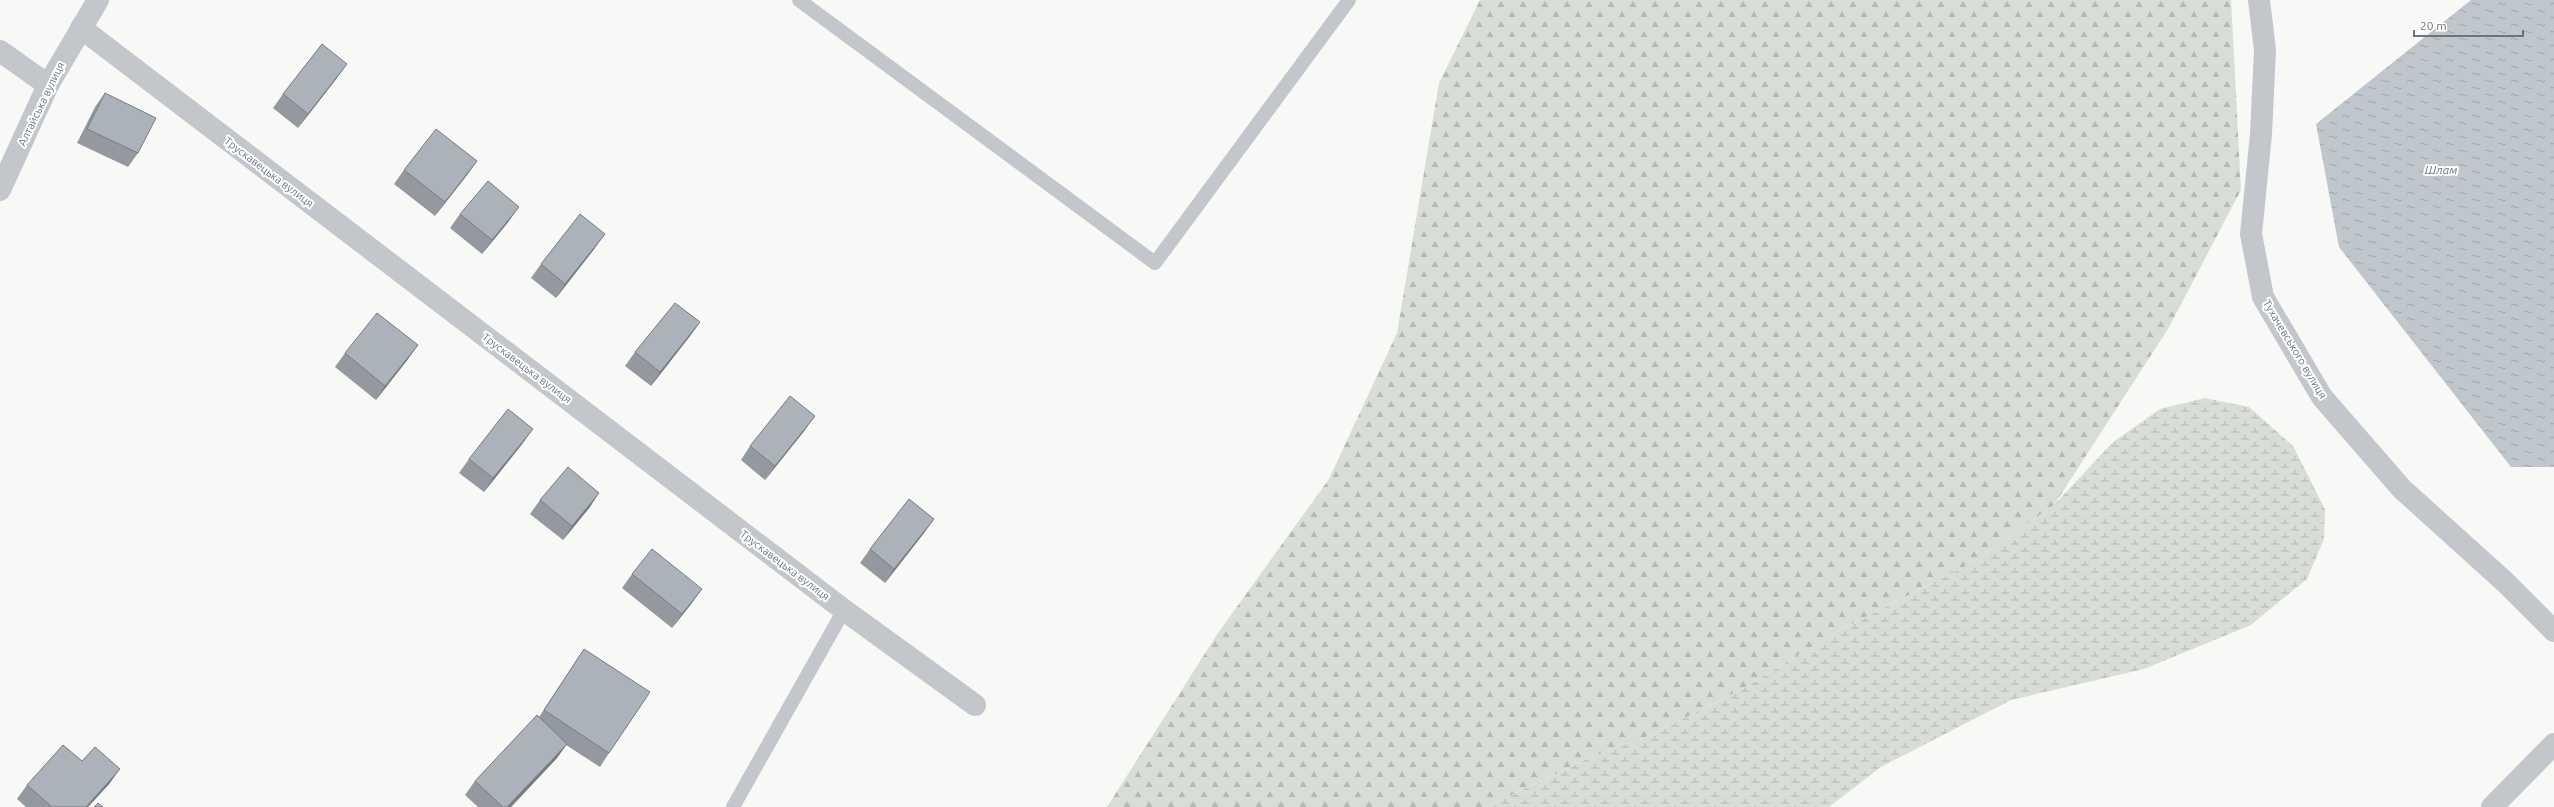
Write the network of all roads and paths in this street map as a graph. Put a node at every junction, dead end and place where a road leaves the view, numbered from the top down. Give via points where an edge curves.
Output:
1 (98, 0) edge
2 (799, 0) edge
3 (1349, 0) edge
4 (2259, 0) edge
5 (81, 28) junction
6 (0, 51) edge
7 (48, 86) junction
8 (0, 190) edge
9 (844, 610) junction
10 (2554, 631) edge
11 (975, 705) dead end
12 (2554, 744) edge
13 (733, 807) edge
14 (2492, 807) edge

1 - 5 street, Алтайська вулиця
2 - 3 lane via 1155,263
4 - 10 street, Тухачевського вулиця via 2265,50 2261,134 2251,234 2264,298 2322,397 2402,489 2505,582
5 - 7 street, Алтайська вулиця
5 - 9 street, Трускавецька вулиця
6 - 7 street
7 - 8 street, Алтайська вулиця
9 - 11 street, Трускавецька вулиця
9 - 13 lane
12 - 14 street

